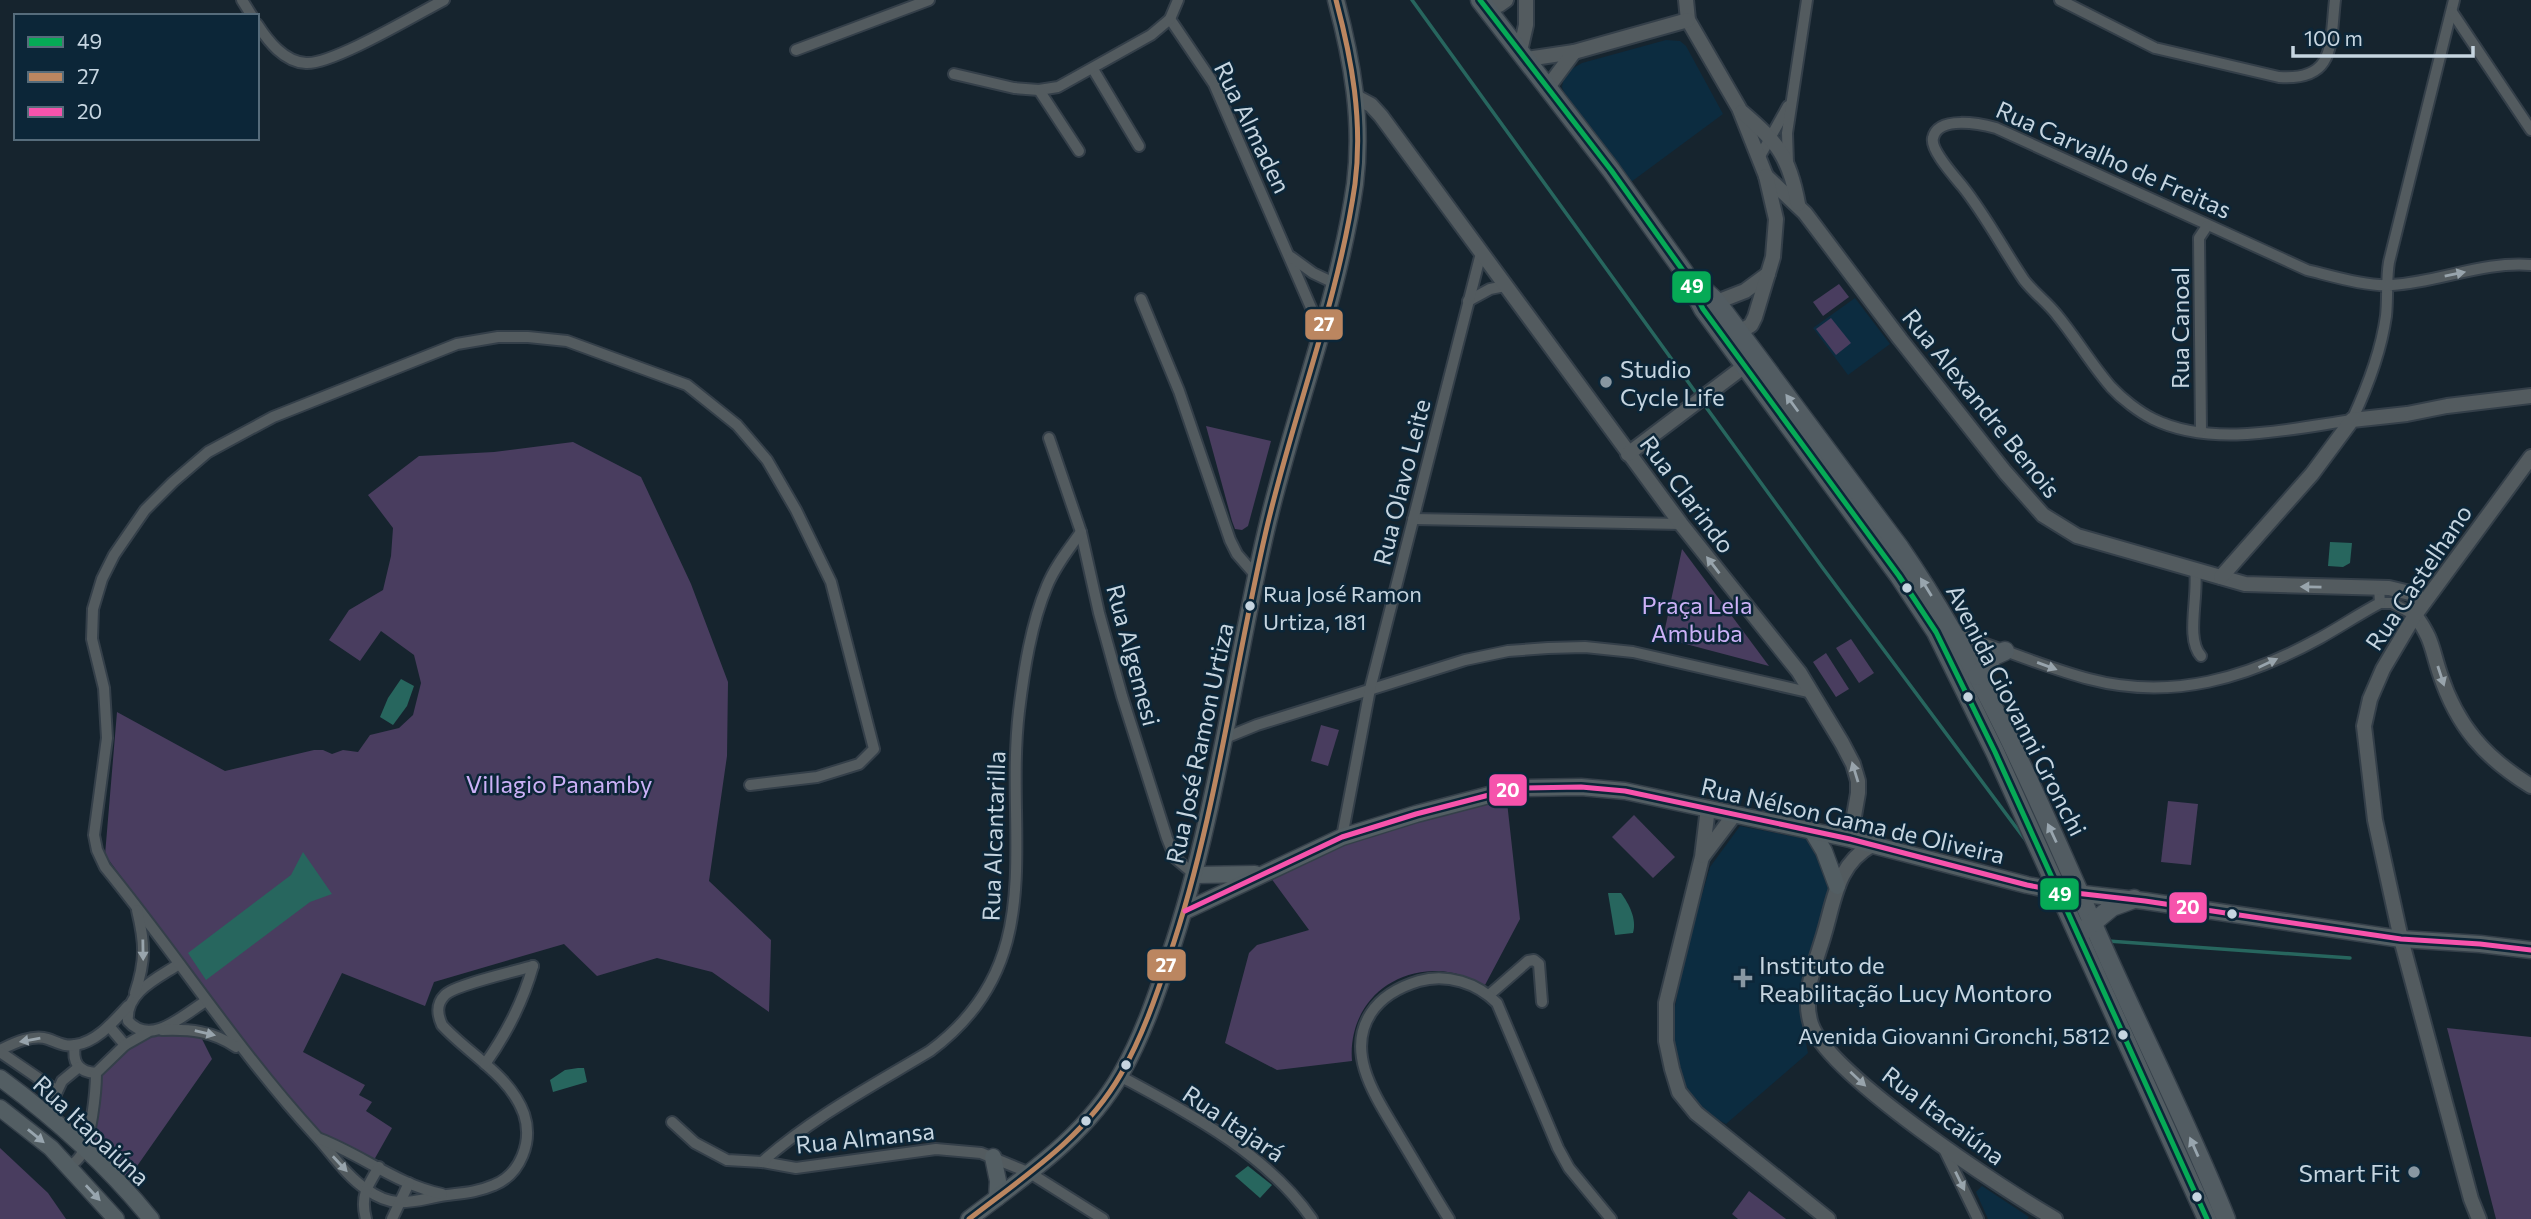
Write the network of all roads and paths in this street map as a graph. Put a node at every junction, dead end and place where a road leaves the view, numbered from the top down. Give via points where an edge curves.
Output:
1 (444, 0) edge
2 (929, 0) edge
3 (1178, 0) edge
4 (1336, 0) edge
5 (1506, 0) edge
6 (1526, 0) edge
7 (1686, 0) edge
8 (1807, 0) edge
9 (2060, 0) edge
10 (2335, 0) edge
11 (2454, 0) edge
12 (1483, 4) edge
13 (2452, 12) junction
14 (1170, 19) junction
15 (1688, 20) junction
16 (259, 26) edge
17 (796, 50) dead end
18 (1574, 52) junction
19 (1524, 55) junction
20 (1093, 69) junction
21 (954, 74) dead end
22 (1548, 87) junction
23 (1039, 90) junction
24 (1356, 97) junction
25 (1792, 98) junction
26 (1739, 108) junction
27 (2531, 130) edge
28 (1771, 138) junction
29 (1139, 146) dead end
30 (1079, 151) dead end
31 (1759, 158) junction
32 (1788, 164) junction
33 (1766, 176) junction
34 (1793, 199) junction
35 (1776, 219) junction
36 (2207, 226) junction
37 (1480, 253) junction
38 (1291, 257) junction
39 (2531, 265) edge
40 (1769, 273) junction
41 (1334, 284) junction
42 (2388, 285) junction
43 (1505, 286) junction
44 (1141, 299) dead end
45 (1468, 302) junction
46 (1709, 305) junction
47 (1322, 333) junction
48 (1730, 333) junction
49 (1746, 365) junction
50 (2531, 396) edge
51 (2352, 420) junction
52 (2201, 431) junction
53 (1049, 438) dead end
54 (1629, 454) junction
55 (2531, 457) edge
56 (1413, 519) junction
57 (1681, 524) junction
58 (1081, 532) junction
59 (2195, 570) junction
60 (1257, 577) junction
61 (2221, 577) junction
62 (2379, 595) junction
63 (2424, 601) junction
64 (2415, 615) junction
65 (1945, 633) junction
66 (2005, 651) junction
67 (2201, 656) dead end
68 (1977, 676) junction
69 (1370, 689) junction
70 (1812, 693) junction
71 (1225, 738) junction
72 (750, 785) dead end
73 (2531, 786) edge
74 (1708, 808) junction
75 (1734, 815) junction
76 (1812, 831) junction
77 (1342, 837) junction
78 (1850, 839) junction
79 (1872, 845) junction
80 (1702, 858) junction
81 (1259, 874) junction
82 (1195, 875) junction
83 (1837, 886) junction
84 (2058, 891) junction
85 (2082, 894) junction
86 (2134, 899) junction
87 (135, 904) junction
88 (1185, 911) junction
89 (2092, 922) junction
90 (2078, 938) junction
91 (2401, 939) junction
92 (2531, 950) edge
93 (179, 964) junction
94 (1489, 995) junction
95 (131, 1001) junction
96 (206, 1001) junction
97 (1542, 1002) dead end
98 (109, 1026) junction
99 (154, 1031) junction
100 (75, 1045) junction
101 (125, 1045) junction
102 (0, 1051) edge
103 (246, 1054) junction
104 (485, 1064) junction
105 (74, 1071) junction
106 (96, 1073) junction
107 (1120, 1076) junction
108 (0, 1078) edge
109 (57, 1091) junction
110 (0, 1108) edge
111 (47, 1113) junction
112 (673, 1122) dead end
113 (318, 1138) junction
114 (1941, 1143) junction
115 (84, 1148) junction
116 (993, 1157) junction
117 (762, 1162) junction
118 (69, 1167) junction
119 (379, 1167) junction
120 (1030, 1173) junction
121 (409, 1183) junction
122 (365, 1189) junction
123 (446, 1195) junction
124 (997, 1198) junction
125 (400, 1204) junction
126 (2218, 1216) edge
127 (116, 1219) edge
128 (150, 1219) edge
129 (366, 1219) edge
130 (392, 1219) edge
131 (968, 1219) edge
132 (1103, 1219) edge
133 (1312, 1219) edge
134 (1449, 1219) edge
135 (1611, 1219) edge
136 (1828, 1219) edge
137 (1978, 1219) edge
138 (2055, 1219) edge
139 (2479, 1219) edge

1 - 16 street via 329,59 306,63 282,54
2 - 17 street
3 - 14 street
4 - 24 main road, Rua José Ramon Urtiza
5 - 12 street
6 - 19 street
7 - 15 street, Rua Alexandre Benois
8 - 25 street
9 - 10 street via 2166,52 2296,78 2311,74 2325,60
11 - 13 street
12 - 19 main road, Avenida Giovanni Gronchi
13 - 27 street
13 - 42 street via 2389,262
14 - 20 street
14 - 38 street, Rua Almaden via 1214,85
15 - 18 street
15 - 26 street, Rua Alexandre Benois
18 - 19 street
18 - 22 street
19 - 22 main road, Avenida Giovanni Gronchi
20 - 23 street via 1058,87
20 - 29 street
21 - 23 street
22 - 46 main road, Avenida Giovanni Gronchi
23 - 30 street
24 - 37 street, Rua Clarindo via 1381,116
24 - 41 main road, Rua José Ramon Urtiza via 1355,182
25 - 28 street
25 - 32 street
26 - 28 street, Rua Alexandre Benois
26 - 31 street, Rua Alexandre Benois
28 - 31 street
28 - 32 street, Rua Alexandre Benois
31 - 33 street, Rua Alexandre Benois
32 - 34 street, Rua Alexandre Benois
33 - 34 street, Rua Alexandre Benois
33 - 35 street
34 - 35 street
34 - 59 street, Rua Alexandre Benois via 2012,482 2043,515 2077,536
35 - 40 street
36 - 42 street, Rua Carvalho de Freitas via 2307,270
36 - 52 street, Rua Canoal via 2199,238
36 - 52 street, Rua Carvalho de Freitas via 1996,128 1955,123 1933,137 1937,152 2025,281 2058,316 2109,385 2151,418
37 - 43 street, Rua Clarindo
37 - 45 street, Rua Olavo Leite
38 - 41 street
38 - 47 street, Rua Almaden
42 -> 39 street, Rua Carvalho de Freitas via 2501,265
40 - 46 street via 1745,291
40 - 48 street via 1751,325
41 - 47 main road, Rua José Ramon Urtiza
42 - 51 street via 2386,319 2367,388
43 - 45 street
43 - 54 street, Rua Clarindo
44 - 60 street via 1179,391 1230,540
45 - 56 street, Rua Olavo Leite
46 - 48 main road, Avenida Giovanni Gronchi
47 - 60 main road, Rua José Ramon Urtiza via 1293,423
48 - 49 main road, Avenida Giovanni Gronchi
65 -> 48 main road, Avenida Giovanni Gronchi via 1925,584 1900,548
49 - 54 street
49 - 65 main road, Avenida Giovanni Gronchi
50 - 51 street, Rua Carvalho de Freitas
51 - 52 street, Rua Carvalho de Freitas via 2241,434
51 - 61 street via 2312,474
53 - 58 street, Rua Algemesi
54 - 57 street, Rua Clarindo
55 - 63 street, Rua Castelhano
56 - 57 street
56 - 69 street, Rua Olavo Leite
70 -> 57 street, Rua Clarindo
58 - 82 street, Rua Algemesi via 1122,696 1167,838 1175,858
58 - 117 street, Rua Alcantarilla via 1047,587 1031,639 1019,709 1015,909 992,983 946,1040 823,1114
59 - 61 street, Rua Alexandre Benois
59 - 67 street via 2192,637
60 - 71 main road, Rua José Ramon Urtiza
62 -> 61 street, Rua Alexandre Benois via 2256,585
62 - 63 street, Rua Alexandre Benois via 2400,590
62 - 64 street
66 -> 62 street via 2091,680 2138,688 2199,685 2254,670 2320,639
63 - 64 street, Rua Castelhano
64 -> 73 street via 2428,633 2457,716 2486,754
64 - 91 street, Rua Castelhano via 2382,669 2364,726 2375,820
65 - 66 street
65 - 68 main road, Avenida Giovanni Gronchi
65 - 84 main road, Avenida Giovanni Gronchi via 1965,688
66 - 68 main road via 1994,656
85 -> 68 main road, Avenida Giovanni Gronchi
69 - 70 street via 1485,655 1585,647 1633,652
69 - 71 street
69 - 77 street, Rua Olavo Leite
78 -> 70 street, Rua Clarindo via 1858,781
71 - 82 main road, Rua José Ramon Urtiza
72 - 87 street via 817,777 859,764 874,749 831,582 767,460 737,425 687,385 567,341 498,337 457,344 273,417 208,452 145,510 114,555 93,609 92,639 104,688 107,738 94,835 105,867
74 - 75 main road, Rua Nélson Gama de Oliveira
74 - 77 main road, Rua Nélson Gama de Oliveira via 1625,791 1516,788
74 - 80 street
75 - 76 main road, Rua Nélson Gama de Oliveira
75 - 80 street
76 - 78 main road, Rua Nélson Gama de Oliveira
76 - 83 main road
77 - 81 main road, Rua Nélson Gama de Oliveira
78 - 79 main road, Rua Nélson Gama de Oliveira
79 - 83 street, Rua Itacaiúna via 1850,862
79 - 84 main road, Rua Nélson Gama de Oliveira
80 - 136 street via 1666,1003 1666,1041 1679,1092 1696,1113
81 - 82 main road, Rua Nélson Gama de Oliveira
81 - 88 main road, Rua Nélson Gama de Oliveira
82 - 88 main road, Rua José Ramon Urtiza
83 -> 114 street, Rua Itacaiúna via 1807,993 1810,1024 1826,1049 1881,1100
84 - 85 main road, Rua Nélson Gama de Oliveira
84 - 90 main road, Avenida Giovanni Gronchi
85 - 86 main road, Rua Nélson Gama de Oliveira
85 - 89 main road, Avenida Giovanni Gronchi
86 - 89 main road via 2112,907
86 - 91 main road, Rua Nélson Gama de Oliveira
87 - 93 street
87 -> 95 street via 145,951
88 - 107 main road, Rua José Ramon Urtiza via 1156,998
89 - 90 main road
126 -> 89 main road, Avenida Giovanni Gronchi
90 - 126 main road, Avenida Giovanni Gronchi
91 - 92 main road, Rua Nélson Gama de Oliveira
91 - 139 street, Rua Castelhano
93 - 95 street
93 - 96 street
94 - 97 street via 1534,960 1539,964
94 - 134 street via 1443,978 1412,983 1382,999 1363,1025 1363,1064 1376,1098
94 - 135 street via 1506,1022 1558,1148
95 - 98 street
95 - 99 street via 128,1021 137,1030
96 - 99 street
96 - 103 street
98 - 100 street
98 - 101 street
99 - 101 street
99 -> 103 street via 189,1029 220,1036
100 -> 102 street via 34,1038
100 - 105 street
101 - 106 street
102 - 109 street
103 - 113 street
104 - 104 street via 517,1012 533,966 449,991 439,1005 442,1025
104 - 123 street via 514,1094 524,1114 526,1147 509,1175 496,1185
105 - 106 street
105 - 109 street
106 - 115 street
107 - 120 main road, Rua José Ramon Urtiza via 1068,1142
107 - 133 street, Rua Itajará via 1249,1154 1280,1180
108 - 111 main road, Rua Itapaiúna
109 - 111 street
110 -> 118 main road, Rua Itapaiúna
111 - 115 main road, Rua Itapaiúna
112 - 117 street, Rua Almansa via 695,1143 727,1160
113 - 119 street
113 -> 122 street
114 -> 137 street
114 - 138 street, Rua Itacaiúna via 2008,1192
115 - 118 street
115 - 128 main road, Rua Itapaiúna via 122,1183
116 - 117 street, Rua Almansa via 936,1149 796,1168
116 - 120 street, Rua Almansa
116 - 124 main road
118 -> 127 main road, Rua Itapaiúna
119 - 121 street
119 - 122 street
120 - 124 main road, Rua José Ramon Urtiza
120 - 132 street, Rua Almansa
121 - 123 street
121 - 125 street
122 - 125 street
122 - 129 street
123 - 125 street
124 - 131 main road, Rua José Ramon Urtiza
125 - 130 street

